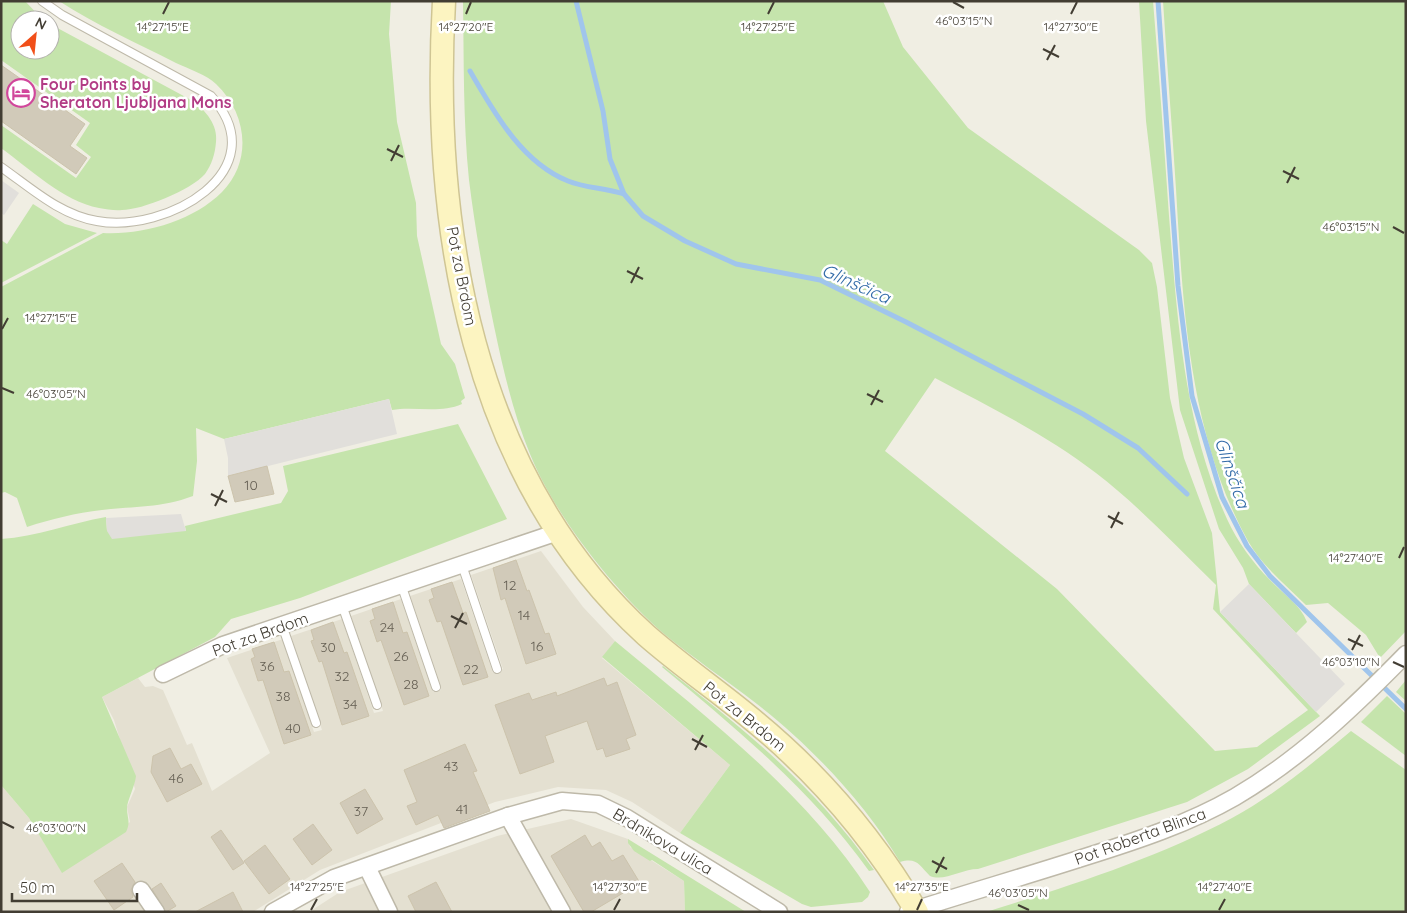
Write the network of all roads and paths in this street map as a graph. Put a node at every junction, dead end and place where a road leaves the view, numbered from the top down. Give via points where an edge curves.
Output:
1 (42, 1) edge
2 (444, 1) edge
3 (1, 167) edge
4 (558, 532) junction
5 (462, 565) junction
6 (401, 584) junction
7 (342, 605) junction
8 (282, 625) junction
9 (1406, 654) edge
10 (497, 668) dead end
11 (163, 674) dead end
12 (436, 687) dead end
13 (376, 704) dead end
14 (316, 723) dead end
15 (508, 816) junction
16 (367, 867) junction
17 (141, 890) dead end
18 (913, 911) edge
19 (156, 912) edge
20 (273, 912) edge
21 (389, 912) edge
22 (562, 912) edge
23 (779, 912) edge

1 - 3 lane via 211,96 230,126 230,159 219,180 199,197 165,213 113,223 90,220 68,212
2 - 4 main road, Pot za Brdom via 441,54 445,166 463,301 483,373 506,435 524,474
4 - 5 street, Pot za Brdom
4 - 18 main road, Pot za Brdom via 595,580 645,633 753,720 814,776 859,827
5 - 6 street, Pot za Brdom
5 - 10 lane
6 - 7 street, Pot za Brdom
6 - 12 lane
7 - 8 street, Pot za Brdom
7 - 13 lane
8 - 11 street, Pot za Brdom via 223,645
8 - 14 lane
9 - 18 street, Pot Roberta Blinca via 1323,735 1219,806 1174,827 1125,844
15 - 16 street, Brdnikova ulica
15 - 22 street
15 - 23 street, Brdnikova ulica via 562,801 598,804 627,818
16 - 20 street, Brdnikova ulica via 334,878
16 - 21 street
17 - 19 street

